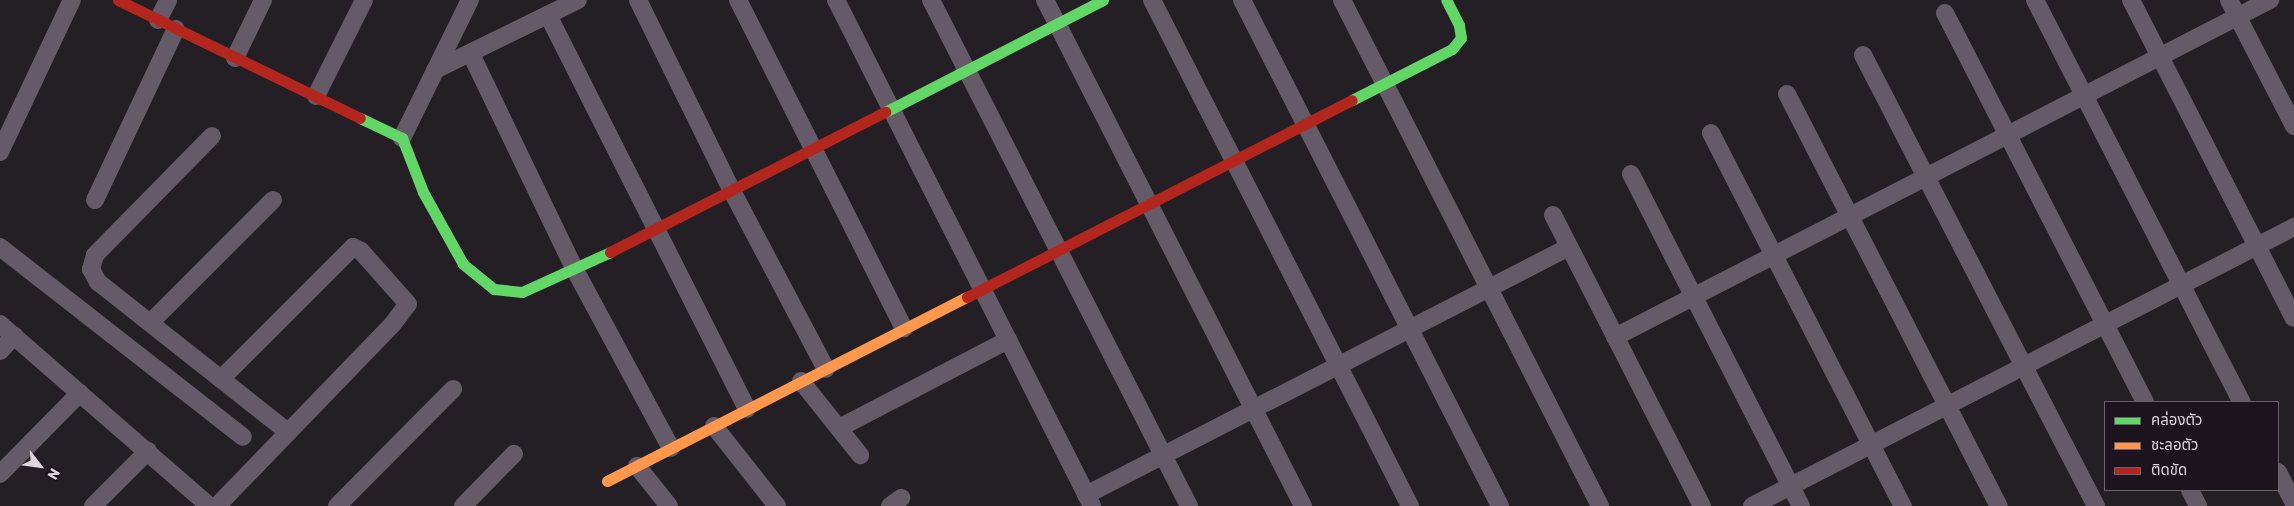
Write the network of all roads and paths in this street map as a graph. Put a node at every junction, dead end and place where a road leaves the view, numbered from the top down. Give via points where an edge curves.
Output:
1 (72, 0) edge
2 (118, 0) edge
3 (168, 0) edge
4 (263, 0) edge
5 (364, 0) edge
6 (470, 0) edge
7 (578, 0) edge
8 (638, 0) edge
9 (738, 0) edge
10 (836, 0) edge
11 (931, 0) edge
12 (1045, 0) edge
13 (1103, 0) edge
14 (1152, 0) edge
15 (1242, 0) edge
16 (1342, 0) edge
17 (1446, 0) edge
18 (2035, 0) edge
19 (2132, 0) edge
20 (2229, 0) edge
21 (2270, 0) edge
22 (554, 9) edge
23 (1944, 13) dead end
24 (2238, 17) junction
25 (158, 20) junction
26 (1058, 24) junction
27 (176, 29) junction
28 (471, 54) junction
29 (1864, 55) dead end
30 (2160, 57) junction
31 (235, 58) junction
32 (436, 70) junction
33 (967, 70) junction
34 (1383, 82) junction
35 (1787, 94) dead end
36 (316, 96) junction
37 (2084, 96) junction
38 (891, 109) junction
39 (1304, 122) junction
40 (2294, 126) edge
41 (1711, 133) dead end
42 (212, 136) dead end
43 (2006, 136) junction
44 (402, 138) junction
45 (813, 149) junction
46 (0, 152) edge
47 (1233, 159) junction
48 (1631, 174) dead end
49 (1926, 177) junction
50 (732, 191) junction
51 (95, 200) dead end
52 (273, 200) dead end
53 (1148, 202) junction
54 (1553, 215) dead end
55 (1849, 216) junction
56 (2294, 227) edge
57 (656, 230) junction
58 (2258, 246) junction
59 (0, 247) edge
60 (1569, 247) junction
61 (1058, 249) junction
62 (1773, 255) junction
63 (575, 270) junction
64 (2182, 285) junction
65 (982, 288) junction
66 (1488, 289) junction
67 (1693, 297) junction
68 (2294, 318) edge
69 (0, 324) edge
70 (150, 324) junction
71 (2104, 325) junction
72 (904, 328) junction
73 (1410, 329) junction
74 (14, 336) junction
75 (1615, 337) junction
76 (1008, 340) junction
77 (0, 351) edge
78 (1338, 366) junction
79 (2023, 366) junction
80 (826, 368) junction
81 (221, 379) junction
82 (801, 381) junction
83 (453, 389) dead end
84 (80, 393) junction
85 (2144, 401) edge
86 (2241, 401) edge
87 (1947, 406) junction
88 (747, 409) junction
89 (1254, 409) junction
90 (714, 426) junction
91 (838, 428) junction
92 (288, 432) junction
93 (243, 437) dead end
94 (1871, 445) junction
95 (671, 448) junction
96 (148, 451) junction
97 (514, 454) dead end
98 (860, 454) dead end
99 (1163, 456) junction
100 (637, 466) junction
101 (0, 474) edge
102 (2279, 474) edge
103 (607, 481) dead end
104 (1791, 486) junction
105 (2190, 491) edge
106 (1089, 500) edge
107 (2294, 504) edge
108 (93, 506) edge
109 (209, 506) edge
110 (216, 506) edge
111 (337, 506) edge
112 (462, 506) edge
113 (669, 506) edge
114 (777, 506) edge
115 (1188, 506) edge
116 (1303, 506) edge
117 (1410, 506) edge
118 (1500, 506) edge
119 (1600, 506) edge
120 (1702, 506) edge
121 (1752, 506) edge
122 (1801, 506) edge
123 (1902, 506) edge
124 (1999, 506) edge
125 (2096, 506) edge
126 (2198, 506) edge

1 - 46 street
2 - 25 street
3 - 25 street
4 - 31 street
5 - 36 street
6 - 32 street
7 - 22 street
8 - 50 street
9 - 45 street
10 - 38 street
11 - 33 street
12 - 26 street
13 - 26 street
14 - 47 street
15 - 39 street
16 - 34 street
17 - 34 street via 1460,25 1461,38 1452,49
18 - 37 street
19 - 30 street
20 - 24 street
21 - 24 street
22 - 28 street
22 - 57 street
23 - 43 street
24 - 30 street
24 - 40 street
25 - 27 street
26 - 33 street
26 - 53 street
27 - 31 street
27 - 51 street
28 - 32 street
28 - 63 street
29 - 49 street
30 - 37 street
30 - 58 street
31 - 36 street
32 - 44 street
33 - 38 street
33 - 61 street
34 - 39 street
34 - 66 street
35 - 55 street
36 - 44 street
37 - 43 street
37 - 64 street
38 - 45 street
38 - 65 street
39 - 47 street
39 - 73 street
41 - 62 street
42 - 70 street via 95,255 90,264 98,282
43 - 49 street
43 - 71 street
44 - 63 street via 423,192 463,264 483,281 501,291 522,292
45 - 50 street
45 - 72 street
47 - 53 street
47 - 78 street
48 - 67 street
49 - 55 street
49 - 79 street
50 - 57 street
50 - 80 street
52 - 70 street
53 - 61 street
53 - 89 street
54 - 60 street
55 - 62 street
55 - 87 street
56 - 58 street
57 - 63 street
57 - 88 street
58 - 64 street
58 - 68 street
59 - 93 street
60 - 66 street
60 - 75 street
61 - 65 street
61 - 99 street
62 - 67 street
62 - 94 street
63 - 95 street
64 - 71 street
64 - 86 street
65 - 72 street
65 - 76 street
66 - 73 street
66 - 119 street
67 - 75 street
67 - 104 street
69 - 74 street
70 - 81 street
71 - 79 street
71 - 85 street
72 - 80 street
73 - 78 street
73 - 118 street
74 - 77 street
74 - 84 street
75 - 120 street
76 - 91 street
76 - 106 street
78 - 89 street
78 - 117 street
79 - 87 street
79 - 125 street
80 - 82 street
81 - 92 street
81 - 92 street via 347,251 353,247 361,251 405,297 406,310
82 - 88 street
82 - 91 street
83 - 111 street
84 - 96 street
84 - 101 street
87 - 94 street
87 - 124 street
88 - 90 street
89 - 99 street
89 - 116 street
90 - 95 street
90 - 114 street
91 - 98 street
92 - 110 street
94 - 104 street
94 - 123 street
95 - 100 street
96 - 108 street
96 - 109 street
97 - 112 street
99 - 106 street
99 - 115 street
100 - 103 street
100 - 113 street
102 - 107 street
104 - 121 street
104 - 122 street
105 - 126 street

